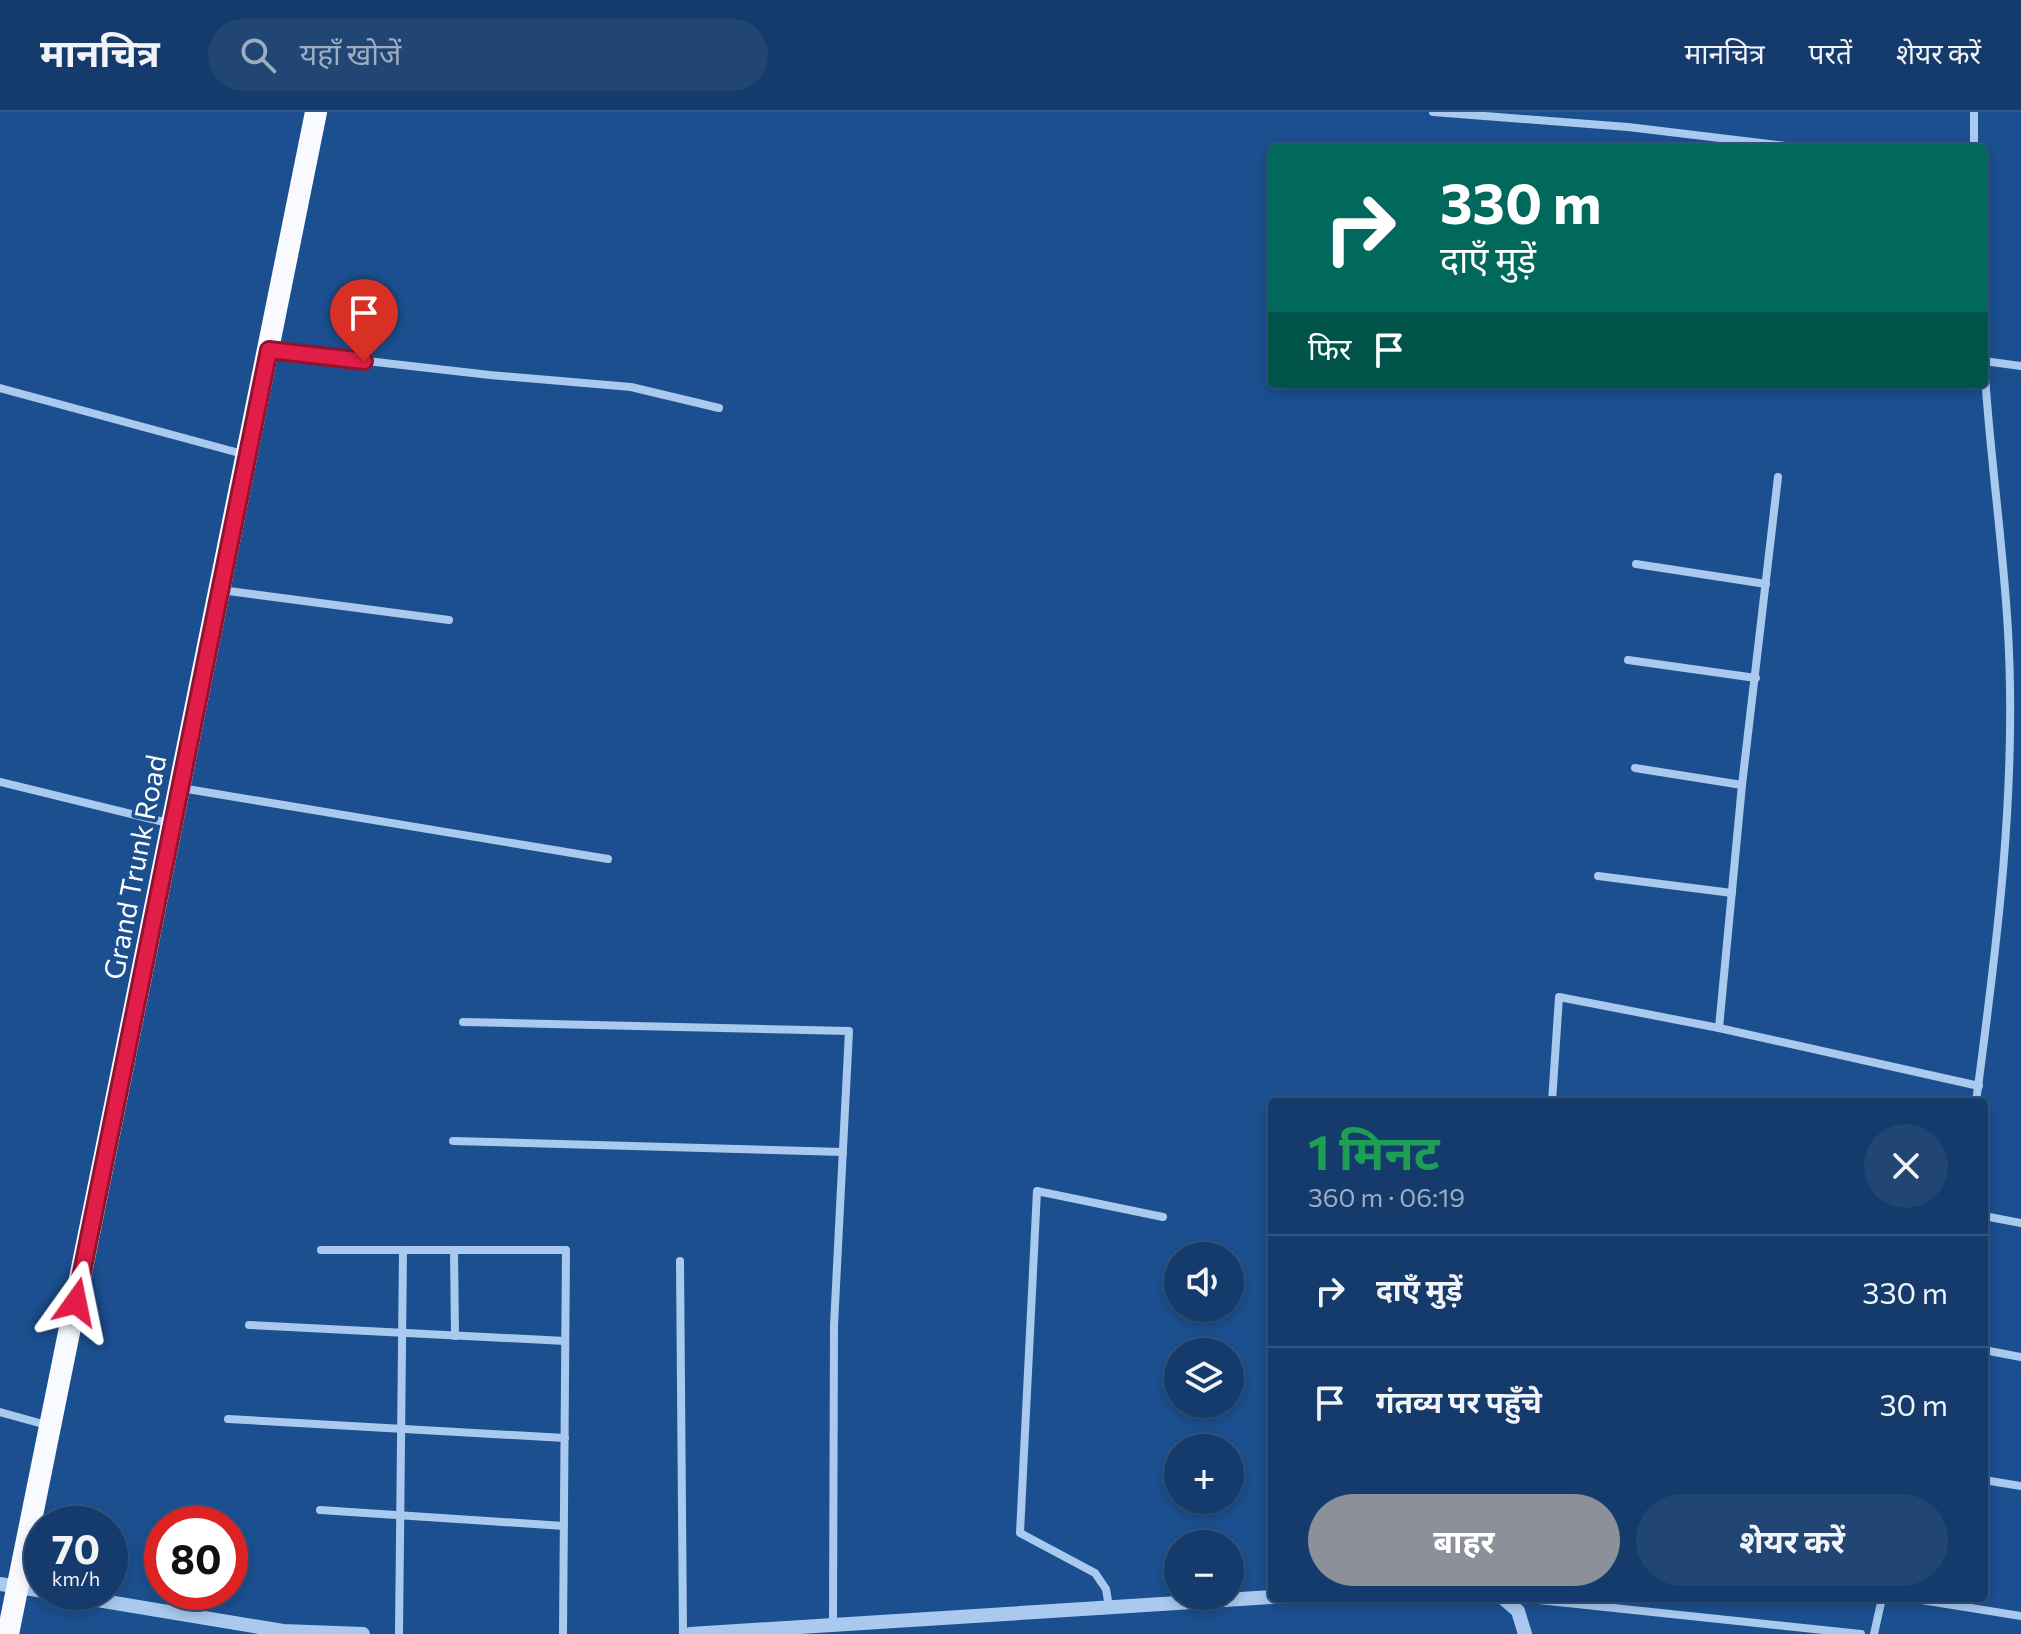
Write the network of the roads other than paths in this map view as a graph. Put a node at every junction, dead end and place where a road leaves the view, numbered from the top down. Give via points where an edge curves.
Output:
1 (316, 112) edge
2 (1433, 112) edge
3 (1974, 112) edge
4 (1770, 144) edge
5 (1974, 144) edge
6 (269, 350) junction
7 (1988, 361) edge
8 (2021, 366) edge
9 (0, 388) edge
10 (1986, 388) edge
11 (719, 408) dead end
12 (248, 455) junction
13 (1778, 477) dead end
14 (1636, 564) dead end
15 (1766, 584) junction
16 (221, 590) junction
17 (449, 620) dead end
18 (1628, 660) dead end
19 (1756, 678) junction
20 (1635, 768) dead end
21 (0, 782) edge
22 (1742, 785) junction
23 (180, 788) junction
24 (2010, 791) junction
25 (2021, 792) edge
26 (173, 825) junction
27 (608, 859) dead end
28 (1598, 876) dead end
29 (1732, 893) junction
30 (463, 1022) dead end
31 (1719, 1028) junction
32 (1979, 1086) junction
33 (1552, 1098) edge
34 (1977, 1098) edge
35 (453, 1141) dead end
36 (843, 1152) junction
37 (1163, 1217) dead end
38 (1988, 1217) edge
39 (2021, 1223) edge
40 (321, 1250) dead end
41 (403, 1250) junction
42 (454, 1250) junction
43 (680, 1261) dead end
44 (249, 1325) dead end
45 (403, 1333) junction
46 (455, 1336) junction
47 (565, 1341) junction
48 (1988, 1351) edge
49 (2021, 1357) edge
50 (0, 1412) edge
51 (228, 1419) dead end
52 (51, 1427) junction
53 (401, 1429) junction
54 (565, 1438) junction
55 (1988, 1481) edge
56 (2021, 1486) edge
57 (320, 1510) dead end
58 (401, 1515) junction
59 (564, 1526) junction
60 (9, 1586) edge
61 (1268, 1597) edge
62 (1519, 1602) edge
63 (1881, 1602) edge
64 (1934, 1602) edge
65 (1109, 1607) junction
66 (2021, 1616) edge
67 (833, 1624) junction
68 (8, 1634) edge
69 (363, 1634) edge
70 (399, 1634) edge
71 (563, 1634) edge
72 (683, 1634) edge
73 (690, 1634) edge
74 (1525, 1634) edge
75 (1861, 1634) edge
76 (1874, 1634) edge

1 - 6 highway, Grand Trunk Road
2 - 4 street
3 - 5 street
6 - 11 street via 631,387
6 - 12 highway, Grand Trunk Road
7 - 8 street
9 - 12 street
10 - 24 street via 2008,632
12 - 16 highway, Grand Trunk Road
13 - 15 street
14 - 15 street
15 - 19 street
16 - 17 street
16 - 23 highway, Grand Trunk Road
18 - 19 street
19 - 22 street
20 - 22 street
21 - 26 street
22 - 29 street
23 - 26 highway, Grand Trunk Road
23 - 27 street
24 - 25 street
24 - 32 street
26 - 52 highway, Grand Trunk Road
28 - 29 street
29 - 31 street
30 - 36 street via 849,1031
31 - 32 street
31 - 33 street via 1559,997
32 - 34 street
35 - 36 street
36 - 67 street via 834,1325
37 - 65 street via 1037,1191 1020,1533 1095,1573 1106,1589
38 - 39 street
40 - 41 street
41 - 42 street
41 - 45 street
42 - 46 street
42 - 47 street via 566,1250
43 - 72 street
44 - 45 street
45 - 46 street
45 - 53 street
46 - 47 street
47 - 54 street
48 - 49 street
50 - 52 street
51 - 53 street
52 - 60 highway, Grand Trunk Road
53 - 54 street
53 - 58 street
54 - 59 street
55 - 56 street
57 - 58 street
58 - 59 street
58 - 70 street
59 - 71 street
60 - 68 highway, Grand Trunk Road
60 - 69 street via 283,1631
61 - 65 street
62 - 74 street
62 - 75 street
63 - 76 street
64 - 66 street
65 - 67 street
67 - 73 street

